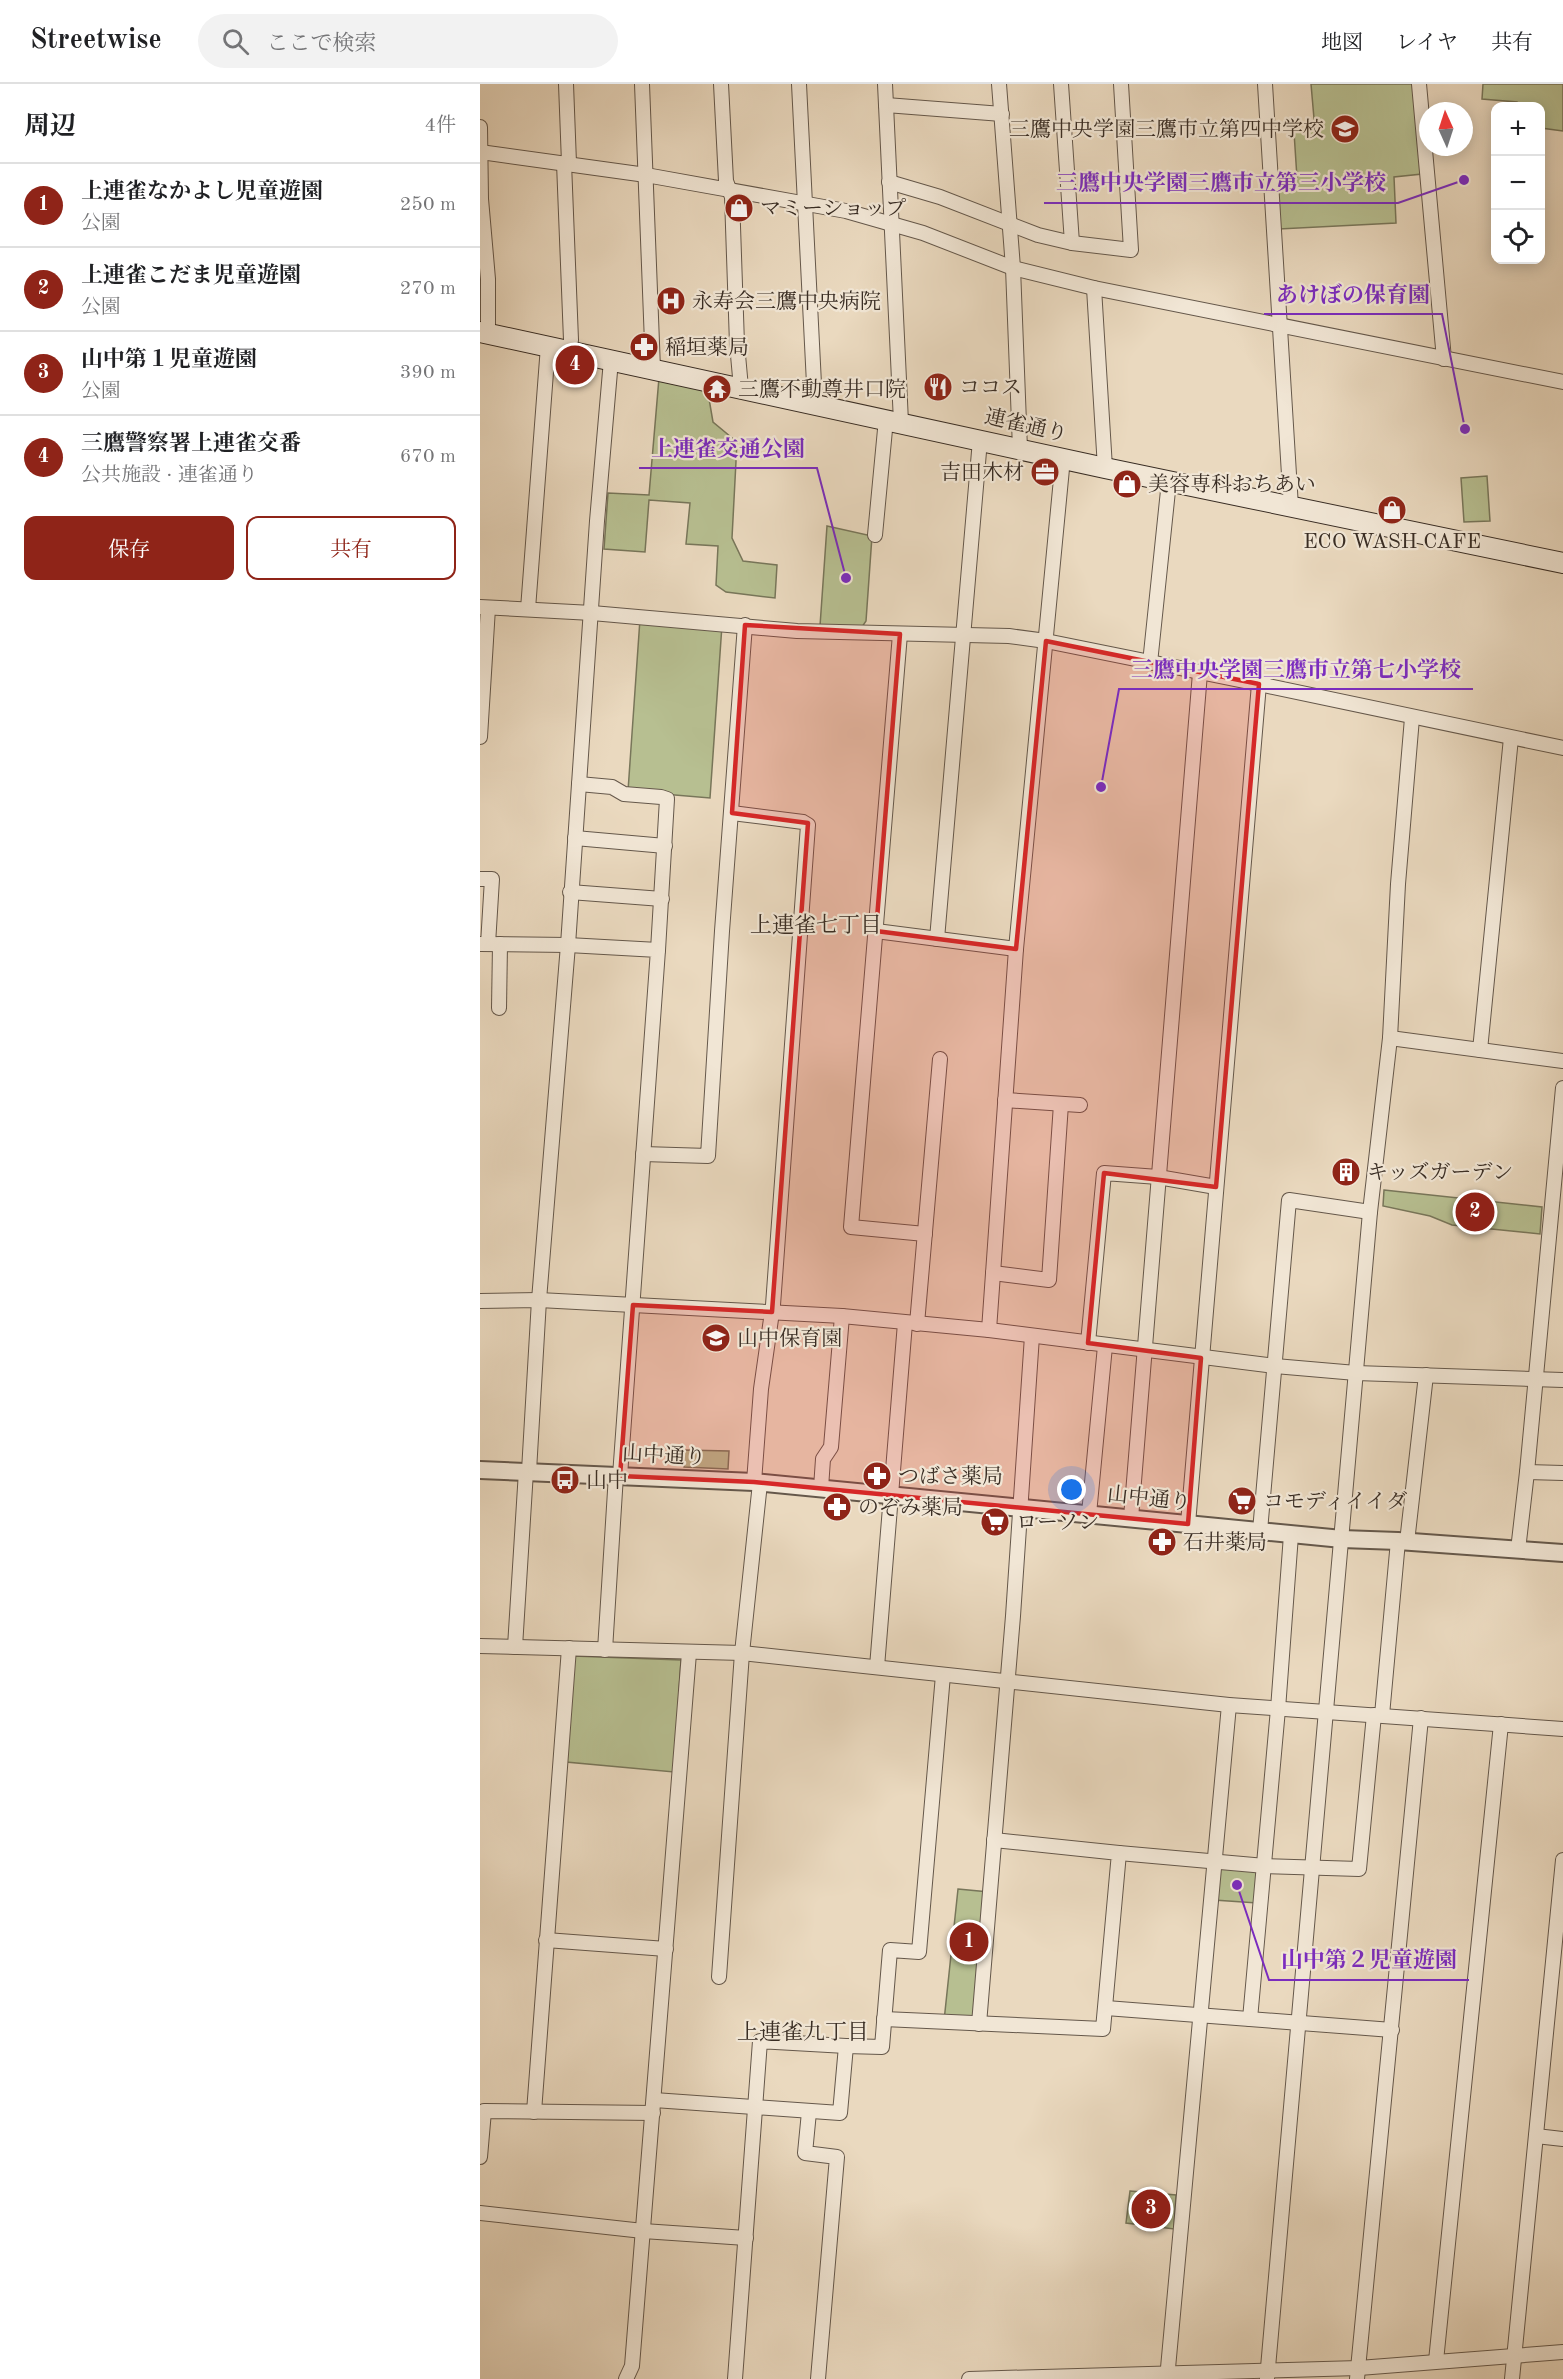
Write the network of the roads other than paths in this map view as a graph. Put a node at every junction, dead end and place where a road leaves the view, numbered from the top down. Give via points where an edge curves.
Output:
1 (566, 84) edge
2 (642, 84) edge
3 (721, 84) edge
4 (799, 84) edge
5 (885, 84) edge
6 (999, 84) edge
7 (1061, 84) edge
8 (1121, 84) edge
9 (1265, 84) edge
10 (1419, 84) edge
11 (886, 105) junction
12 (1002, 114) junction
13 (480, 127) edge
14 (481, 152) edge
15 (567, 163) junction
16 (646, 175) junction
17 (889, 182) junction
18 (729, 188) junction
19 (806, 203) junction
20 (891, 222) junction
21 (1009, 223) junction
22 (1072, 243) junction
23 (1013, 268) junction
24 (1094, 288) junction
25 (1280, 325) junction
26 (484, 332) edge
27 (548, 346) junction
28 (569, 350) junction
29 (1444, 359) junction
30 (611, 360) junction
31 (653, 369) junction
32 (1563, 382) edge
33 (741, 388) junction
34 (815, 404) junction
35 (894, 420) junction
36 (981, 440) junction
37 (1020, 449) junction
38 (1063, 458) junction
39 (1105, 468) junction
40 (1169, 481) junction
41 (1291, 507) junction
42 (875, 535) dead end
43 (1563, 563) edge
44 (484, 607) edge
45 (528, 609) junction
46 (592, 613) junction
47 (745, 625) junction
48 (900, 634) junction
49 (962, 634) junction
50 (1046, 641) junction
51 (1150, 663) junction
52 (1200, 673) junction
53 (1259, 684) junction
54 (1412, 718) junction
55 (480, 737) edge
56 (1511, 738) junction
57 (1563, 748) edge
58 (579, 784) junction
59 (732, 813) junction
60 (575, 838) junction
61 (665, 846) junction
62 (480, 879) edge
63 (570, 892) junction
64 (662, 899) junction
65 (876, 931) junction
66 (937, 939) junction
67 (489, 944) edge
68 (568, 945) junction
69 (1016, 949) junction
70 (658, 950) junction
71 (499, 1008) dead end
72 (1390, 1038) junction
73 (1480, 1050) junction
74 (940, 1059) dead end
75 (1563, 1061) edge
76 (1563, 1088) edge
77 (1005, 1100) junction
78 (1061, 1104) junction
79 (1080, 1105) dead end
80 (643, 1154) junction
81 (1158, 1178) junction
82 (1216, 1187) junction
83 (1370, 1212) junction
84 (925, 1234) junction
85 (1556, 1237) edge
86 (993, 1273) junction
87 (539, 1300) junction
88 (480, 1301) edge
89 (633, 1305) junction
90 (770, 1312) junction
91 (842, 1316) junction
92 (911, 1324) junction
93 (989, 1330) junction
94 (1032, 1336) junction
95 (1088, 1343) junction
96 (1105, 1346) junction
97 (1145, 1351) junction
98 (1201, 1358) junction
99 (1275, 1366) junction
100 (1356, 1373) junction
101 (1426, 1375) junction
102 (1536, 1378) junction
103 (1563, 1380) edge
104 (480, 1470) edge
105 (528, 1471) junction
106 (1527, 1472) junction
107 (1563, 1473) edge
108 (618, 1475) junction
109 (757, 1482) junction
110 (821, 1488) junction
111 (890, 1494) junction
112 (1020, 1507) junction
113 (1089, 1514) junction
114 (1131, 1518) junction
115 (1188, 1524) junction
116 (1260, 1532) junction
117 (1291, 1535) junction
118 (1342, 1539) junction
119 (1403, 1542) junction
120 (1518, 1550) junction
121 (1563, 1553) edge
122 (480, 1646) edge
123 (515, 1647) junction
124 (569, 1648) junction
125 (605, 1650) junction
126 (689, 1653) junction
127 (742, 1653) junction
128 (877, 1667) junction
129 (944, 1675) junction
130 (1006, 1681) junction
131 (1229, 1705) junction
132 (1278, 1709) junction
133 (1326, 1712) junction
134 (1378, 1715) junction
135 (1421, 1718) junction
136 (1501, 1724) junction
137 (1563, 1728) edge
138 (994, 1840) junction
139 (1119, 1853) junction
140 (1563, 1860) edge
141 (1214, 1862) junction
142 (1265, 1866) junction
143 (1313, 1867) junction
144 (546, 1941) junction
145 (666, 1949) junction
146 (719, 1977) dead end
147 (1106, 2007) junction
148 (1200, 2016) junction
149 (884, 2019) junction
150 (1250, 2019) junction
151 (979, 2024) junction
152 (1298, 2024) junction
153 (1392, 2030) junction
154 (846, 2046) junction
155 (653, 2106) junction
156 (755, 2108) junction
157 (534, 2112) junction
158 (809, 2112) junction
159 (1536, 2136) junction
160 (1563, 2139) edge
161 (480, 2157) edge
162 (480, 2212) edge
163 (643, 2231) junction
164 (746, 2238) junction
165 (1563, 2352) edge
166 (1514, 2355) junction
167 (1436, 2361) junction
168 (1358, 2373) edge
169 (1267, 2374) edge
170 (1167, 2376) edge
171 (626, 2379) edge
172 (735, 2379) edge
173 (818, 2379) edge
174 (969, 2379) edge
175 (976, 2379) edge
176 (1512, 2379) edge

1 - 15 street
2 - 16 street
3 - 18 street
4 - 19 street
5 - 11 street
6 - 12 street
7 - 22 street
8 - 22 street via 1131,250
9 - 25 street
10 - 29 street
11 - 12 street
11 - 17 street
12 - 21 street
13 - 14 street
14 - 15 street
14 - 26 street via 488,279
15 - 16 street
15 - 28 street
16 - 18 street
16 - 31 street
17 - 20 street
17 - 21 street via 940,196
18 - 19 street
18 - 33 street
19 - 20 street
19 - 34 street
20 - 23 street
20 - 35 street
21 - 22 street
21 - 23 street
23 - 24 street
23 - 37 street
24 - 25 street
24 - 39 street
25 - 29 street
25 - 41 street
26 - 27 main road, 連雀通り
27 - 28 main road, 連雀通り
27 - 45 street
28 - 30 main road, 連雀通り
29 - 32 street
30 - 31 main road, 連雀通り
30 - 46 street
31 - 33 main road, 連雀通り
33 - 34 main road, 連雀通り
34 - 35 main road, 連雀通り
35 - 36 main road, 連雀通り
35 - 42 street
36 - 37 main road, 連雀通り
36 - 49 street
37 - 38 main road, 連雀通り
38 - 39 main road, 連雀通り
38 - 50 street
39 - 40 main road, 連雀通り
40 - 41 main road, 連雀通り
40 - 51 street
41 - 43 main road, 連雀通り
44 - 45 street
44 - 55 street
45 - 46 street
46 - 47 street
46 - 58 street
47 - 48 street
47 - 59 street
48 - 49 street
48 - 65 street
49 - 50 street
49 - 66 street
50 - 51 street
50 - 69 street
51 - 52 street
52 - 53 street
52 - 81 street
53 - 54 street
53 - 82 street
54 - 56 street
54 - 72 street
56 - 57 street
56 - 73 street
58 - 60 street
58 - 61 street via 667,800
59 - 80 street via 708,1156
59 - 90 street via 808,825
60 - 61 street
60 - 63 street
61 - 64 street
62 - 67 street via 492,879
63 - 64 street
63 - 68 street
64 - 70 street
65 - 66 street
65 - 84 street via 851,1227
66 - 69 street
67 - 68 street
67 - 71 street
68 - 70 street
68 - 87 street
69 - 77 street
70 - 80 street
72 - 73 street
72 - 83 street
73 - 75 street
74 - 84 street
76 - 85 street
77 - 78 street
77 - 86 street
78 - 79 street
78 - 86 street via 1049,1281
80 - 89 street
81 - 82 street
81 - 95 street via 1104,1173
81 - 97 street
82 - 98 street
83 - 99 street via 1289,1200
83 - 100 street
84 - 92 street
85 - 102 street
86 - 93 street
87 - 88 street
87 - 89 street
87 - 105 street
89 - 90 street
89 - 108 street
90 - 91 street
90 - 109 street via 761,1389
91 - 92 street
91 - 110 street via 831,1447 823,1459
92 - 93 street
92 - 111 street
93 - 94 street
94 - 95 street
94 - 112 street
95 - 96 street
96 - 97 street
96 - 113 street
97 - 98 street
97 - 114 street
98 - 99 street
98 - 115 street
99 - 100 street
99 - 116 street
100 - 101 street
100 - 118 street
101 - 102 street
101 - 119 street
102 - 103 street
102 - 106 street
104 - 105 street, 山中通り
105 - 108 street, 山中通り
105 - 123 street
106 - 107 street
106 - 120 street
108 - 109 street, 山中通り
108 - 125 street
109 - 110 street, 山中通り
109 - 127 street
110 - 111 street, 山中通り
111 - 112 street, 山中通り
111 - 128 street
112 - 113 street, 山中通り
112 - 130 street
113 - 114 street, 山中通り
114 - 115 street, 山中通り
115 - 116 street, 山中通り
116 - 117 street, 山中通り
117 - 118 street, 山中通り
117 - 132 street
118 - 119 street, 山中通り
118 - 133 street
119 - 120 street, 山中通り
119 - 134 street
120 - 121 street, 山中通り
122 - 123 street
123 - 124 street
124 - 125 street
124 - 144 street
125 - 126 street
126 - 127 street
126 - 145 street
127 - 128 street
127 - 146 street
128 - 129 street
129 - 130 street
129 - 149 street via 919,1952 890,1950
130 - 131 street
130 - 138 street
131 - 132 street
131 - 141 street
132 - 133 street
132 - 142 street
133 - 134 street
133 - 143 street
134 - 135 street
134 - 143 street via 1359,1869
135 - 136 street
135 - 153 street
136 - 137 street
136 - 167 street
138 - 139 street
138 - 151 street
139 - 141 street
139 - 147 street
140 - 159 street
141 - 142 street
141 - 148 street
142 - 143 street
142 - 150 street
143 - 152 street
144 - 145 street
144 - 157 street
145 - 155 street
147 - 148 street
147 - 151 street via 1103,2029
148 - 150 street
148 - 170 street
149 - 151 street
149 - 154 street via 882,2047
150 - 152 street
152 - 153 street
152 - 169 street
153 - 168 street
154 - 156 street via 760,2041
154 - 158 street via 840,2114
155 - 156 street
155 - 157 street
155 - 163 street
156 - 158 street
156 - 164 street
157 - 161 street via 484,2111
158 - 173 street via 805,2153 837,2157
159 - 160 street
159 - 166 street
162 - 163 street
163 - 164 street
163 - 171 street via 632,2366
164 - 172 street
165 - 166 street
166 - 167 street
166 - 176 street
167 - 168 street
168 - 169 street
169 - 170 street
170 - 175 street
174 - 175 street

